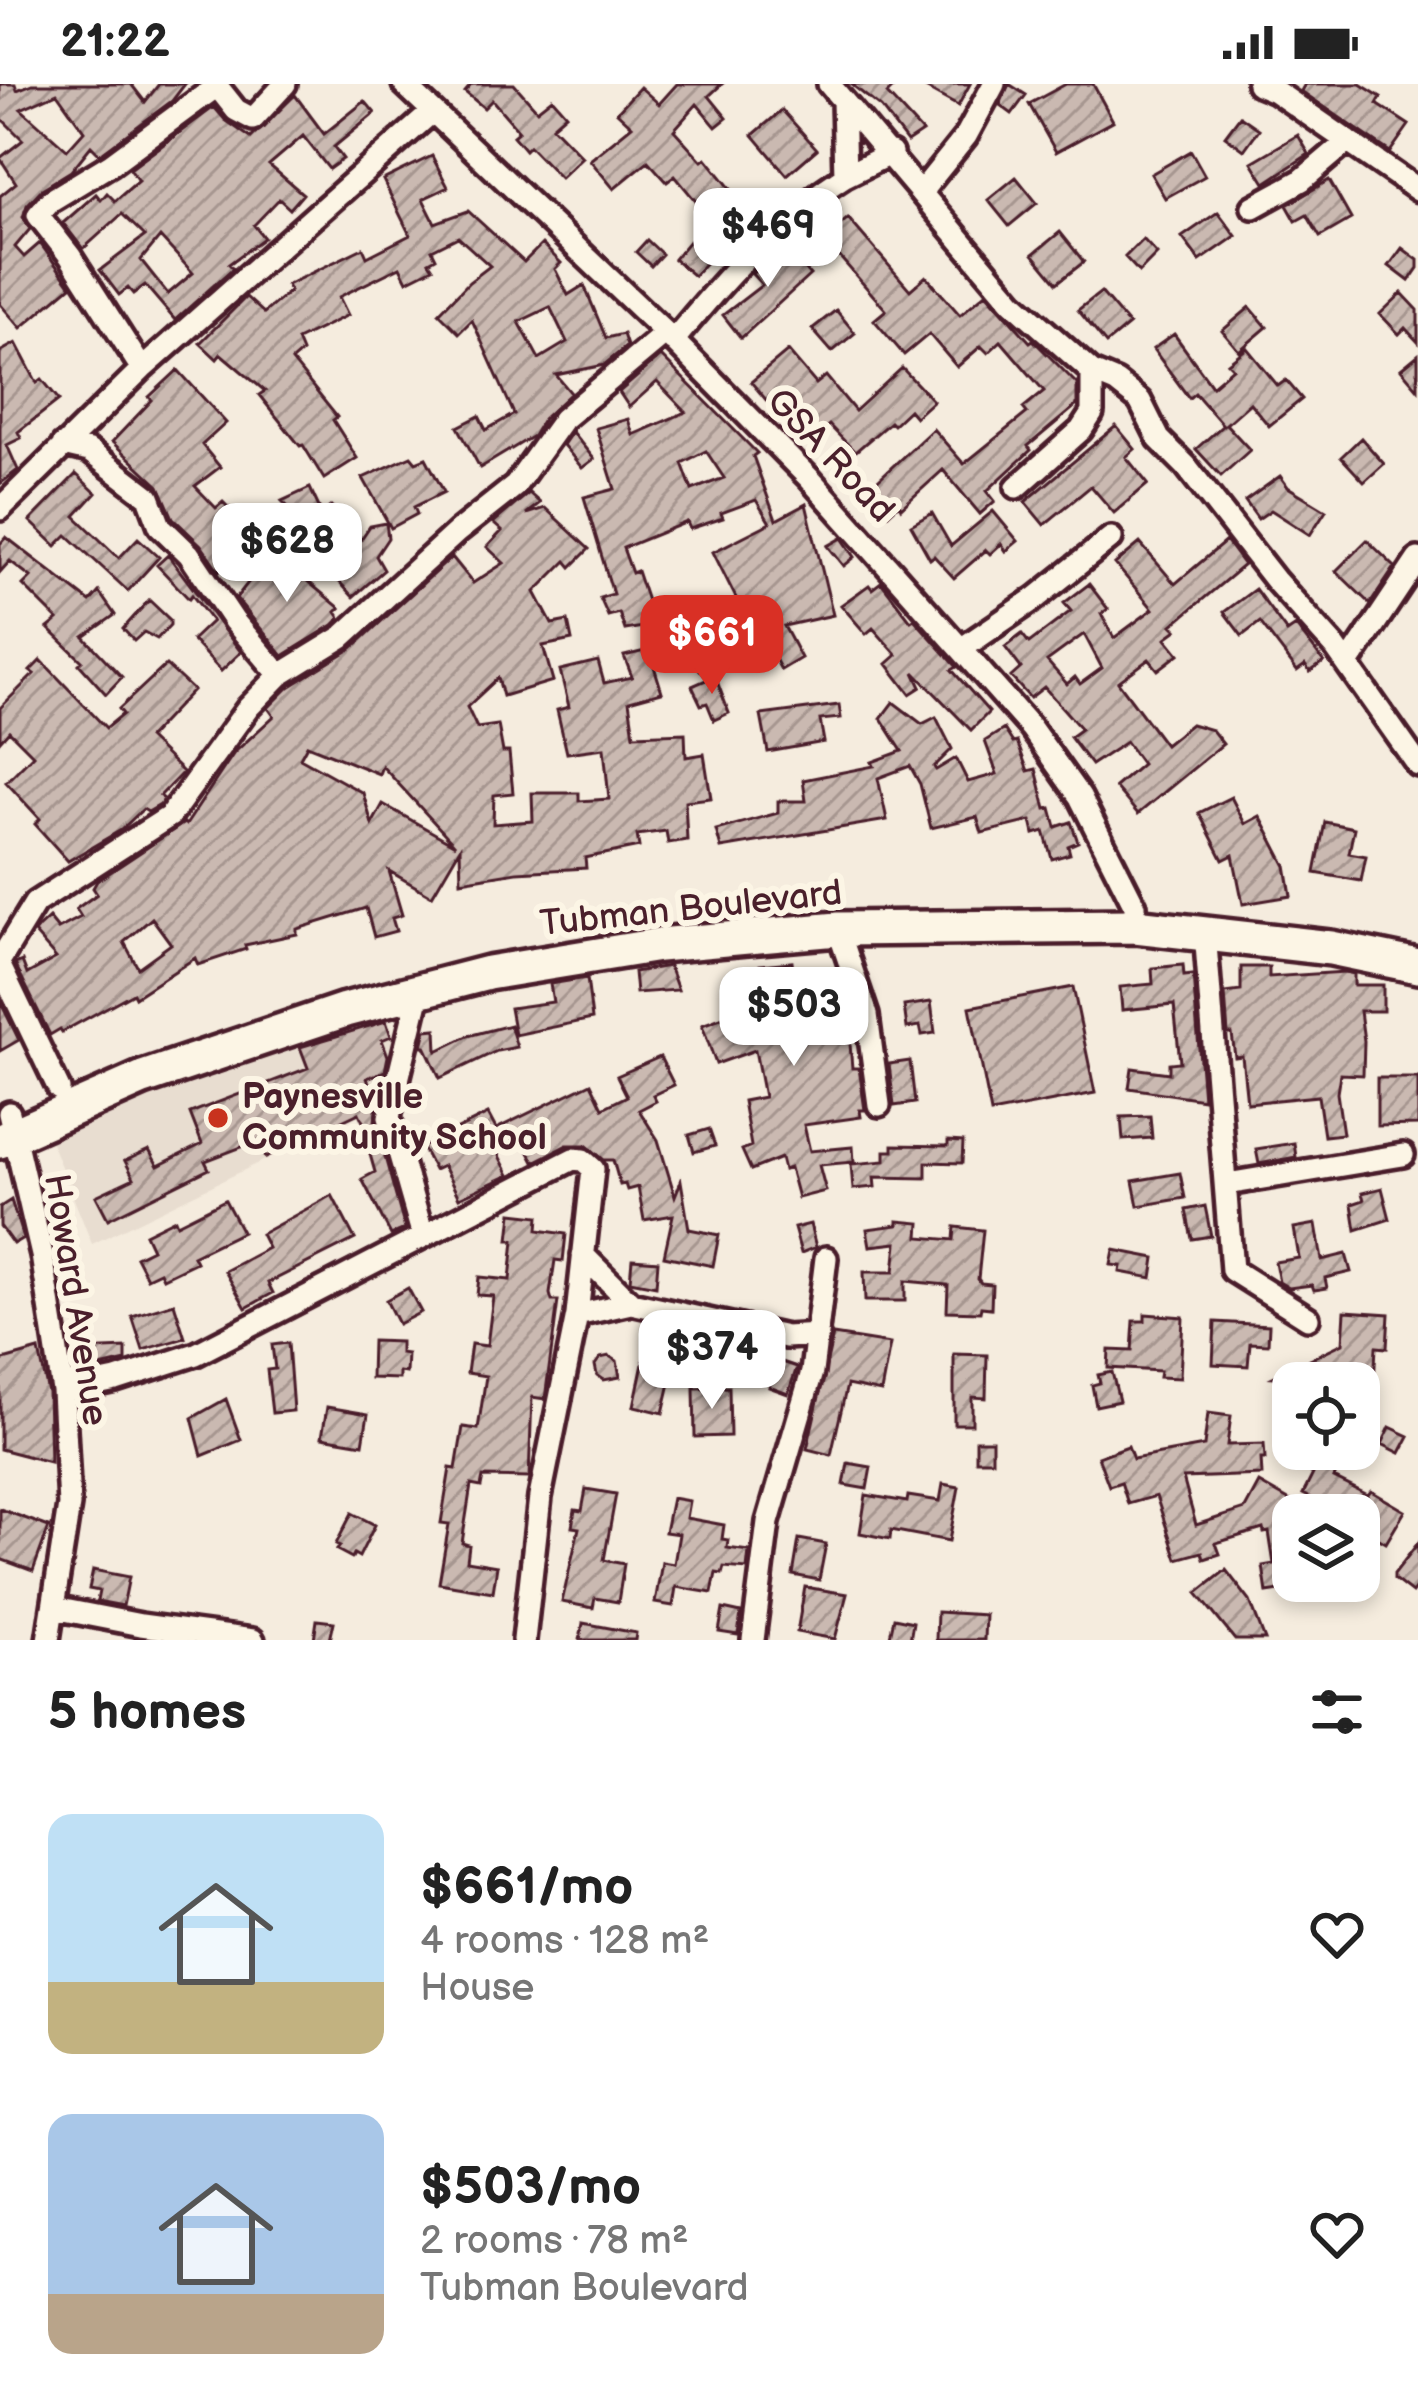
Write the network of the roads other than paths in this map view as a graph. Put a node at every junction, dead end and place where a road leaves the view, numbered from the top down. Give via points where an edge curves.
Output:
1 (285, 84) edge
2 (404, 84) edge
3 (994, 84) edge
4 (1270, 86) edge
5 (836, 92) edge
6 (432, 112) junction
7 (1348, 141) junction
8 (891, 153) junction
9 (845, 176) junction
10 (1418, 190) edge
11 (921, 192) junction
12 (1253, 207) dead end
13 (669, 337) junction
14 (142, 369) junction
15 (1092, 372) junction
16 (63, 445) junction
17 (1017, 487) dead end
18 (0, 509) edge
19 (1111, 538) dead end
20 (1418, 560) edge
21 (961, 649) junction
22 (1348, 664) junction
23 (280, 676) junction
24 (1418, 765) edge
25 (1135, 916) junction
26 (838, 929) junction
27 (1205, 932) junction
28 (1418, 952) edge
29 (0, 963) edge
30 (1418, 966) edge
31 (421, 988) junction
32 (59, 1089) junction
33 (879, 1106) dead end
34 (5, 1126) edge
35 (1403, 1155) dead end
36 (1227, 1184) junction
37 (423, 1236) junction
38 (583, 1255) junction
39 (826, 1258) dead end
40 (631, 1303) junction
41 (577, 1315) junction
42 (1308, 1318) dead end
43 (818, 1335) junction
44 (63, 1391) junction
45 (54, 1608) junction
46 (216, 1637) edge
47 (48, 1640) edge
48 (253, 1640) edge
49 (524, 1640) edge
50 (753, 1640) edge

1 - 14 street via 253,119 217,86 38,215
2 - 6 street, GSA Road
3 - 11 street
4 - 7 street
5 - 8 street
5 - 9 street
6 - 13 street, GSA Road
6 - 14 street
7 - 10 street
7 - 12 street
8 - 9 street
8 - 11 street
9 - 13 street via 802,204
11 - 15 street via 1013,302
13 - 21 street, GSA Road
13 - 23 street via 563,419 515,486 342,637
14 - 16 street
15 - 17 street via 1092,412 1081,430
15 - 22 street via 1140,401 1169,453
16 - 18 street
16 - 23 street via 89,451 149,497 160,526
19 - 21 street
20 - 22 street
21 - 25 street, GSA Road via 1080,797
22 - 24 street
23 - 29 street via 170,816 35,903
25 - 26 highway, Tubman Boulevard
25 - 27 highway, Tubman Boulevard
25 - 28 highway, Tubman Boulevard via 1208,914
25 - 32 highway, Tubman Boulevard via 719,919 593,933 338,990
26 - 31 highway, Tubman Boulevard via 596,953
26 - 33 street via 867,1015
27 - 30 highway, Tubman Boulevard
27 - 36 street
29 - 32 street
31 - 34 highway, Tubman Boulevard
31 - 37 street via 389,1117
32 - 34 highway, Tubman Boulevard
34 - 44 street, Howard Avenue via 42,1255
35 - 36 street
36 - 42 street via 1232,1270
37 - 38 street via 584,1160 593,1168
37 - 44 street via 196,1354
38 - 40 street
38 - 41 street
39 - 43 street
40 - 41 street
40 - 43 street via 786,1336
41 - 49 street via 540,1496
43 - 50 street via 769,1522
44 - 45 street, Howard Avenue via 69,1505
45 - 46 street
45 - 47 street, Howard Avenue
46 - 48 street

